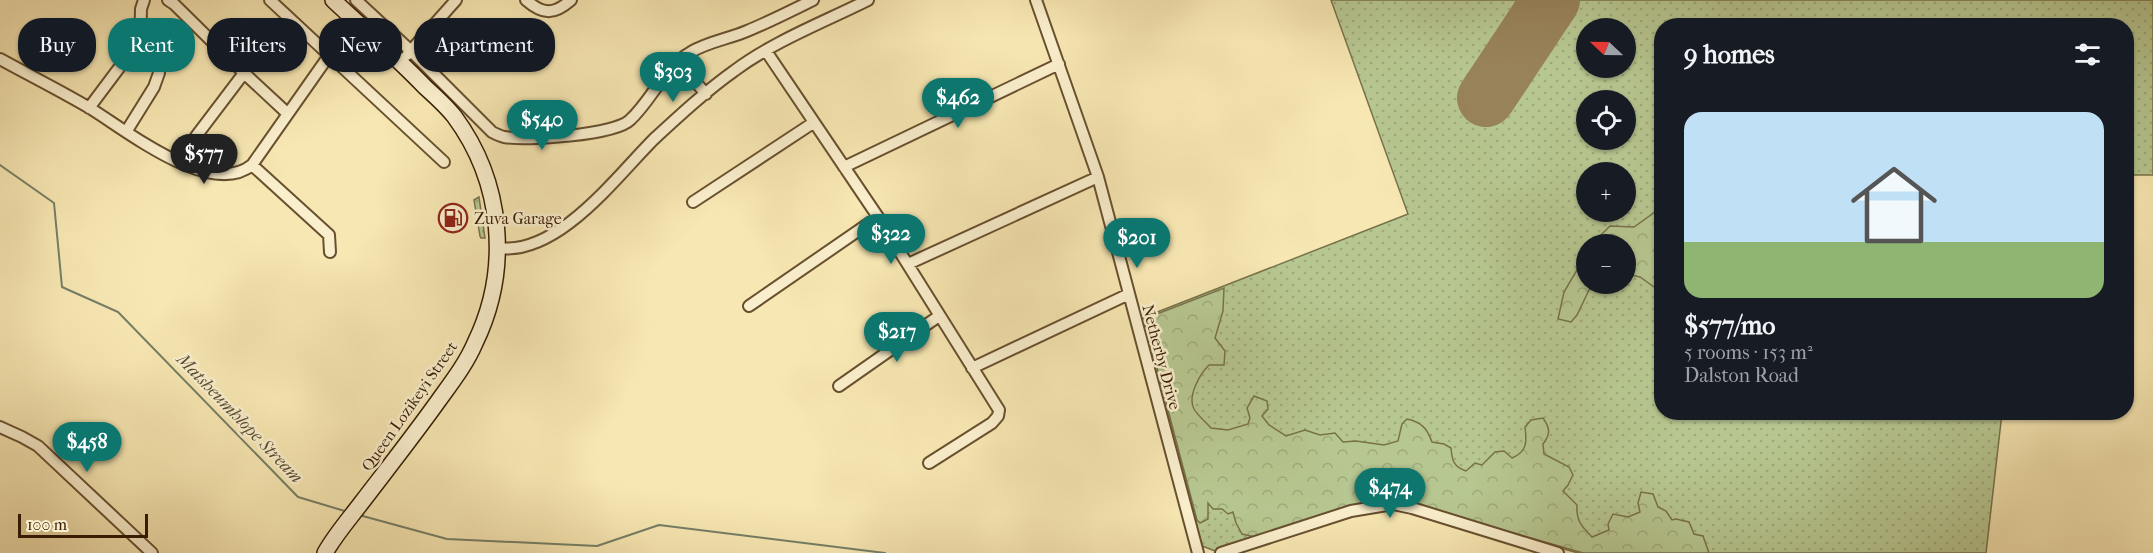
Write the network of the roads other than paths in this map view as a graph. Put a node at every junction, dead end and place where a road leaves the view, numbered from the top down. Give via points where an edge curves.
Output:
1 (144, 0) edge
2 (168, 0) edge
3 (270, 0) edge
4 (333, 0) edge
5 (356, 0) edge
6 (456, 0) edge
7 (526, 0) edge
8 (571, 0) edge
9 (813, 0) edge
10 (868, 0) edge
11 (1036, 0) edge
12 (141, 18) edge
13 (353, 18) edge
14 (319, 44) edge
15 (766, 51) junction
16 (402, 53) edge
17 (406, 56) junction
18 (0, 59) edge
19 (678, 62) junction
20 (1059, 64) junction
21 (319, 69) edge
22 (116, 72) edge
23 (159, 72) edge
24 (349, 72) edge
25 (244, 73) junction
26 (706, 94) junction
27 (89, 108) junction
28 (287, 113) junction
29 (813, 123) junction
30 (126, 132) junction
31 (179, 162) junction
32 (444, 162) dead end
33 (252, 165) junction
34 (844, 167) junction
35 (1098, 177) junction
36 (693, 202) dead end
37 (878, 217) junction
38 (498, 248) junction
39 (330, 252) dead end
40 (908, 264) junction
41 (1130, 294) junction
42 (749, 306) dead end
43 (939, 316) junction
44 (972, 368) junction
45 (839, 386) dead end
46 (0, 427) edge
47 (928, 463) dead end
48 (342, 528) junction
49 (152, 553) edge
50 (325, 553) edge
51 (334, 553) edge
52 (1198, 553) edge
53 (1221, 553) edge
54 (1558, 553) edge

1 - 12 street
2 - 25 street
3 - 14 street
4 - 13 main road, Queen Lozikeyi Street
5 - 17 street
6 - 17 street
7 - 8 street via 549,12
9 - 19 street via 748,31 703,46
10 - 15 street
11 - 20 street, Netherby Drive
15 - 26 street
15 - 29 street
16 - 17 main road, Queen Lozikeyi Street
17 - 19 street via 492,132 519,138 596,134 627,123
17 - 38 main road, Queen Lozikeyi Street via 474,149 495,209
18 - 27 street
19 - 26 street
20 - 34 street
20 - 35 street, Netherby Drive
21 - 28 street
22 - 27 street
23 - 30 street
24 - 32 street
25 - 28 street
25 - 31 street
26 - 38 street via 568,226 525,246
27 - 30 street
28 - 33 street
29 - 34 street
29 - 36 street
30 - 31 street
31 - 33 street via 219,174 242,173
33 - 39 street via 329,235
34 - 37 street
35 - 40 street
35 - 41 street, Netherby Drive
37 - 40 street
37 - 42 street
38 - 48 main road, Queen Lozikeyi Street via 494,286 476,343 437,402
40 - 43 street
41 - 44 street
41 - 52 street, Netherby Drive
43 - 44 street
43 - 45 street
44 - 47 street via 999,414 992,423
46 - 49 street via 38,446
48 - 50 main road, Queen Lozikeyi Street
48 - 51 main road, Queen Lozikeyi Street
53 - 54 street via 1351,511 1393,504

